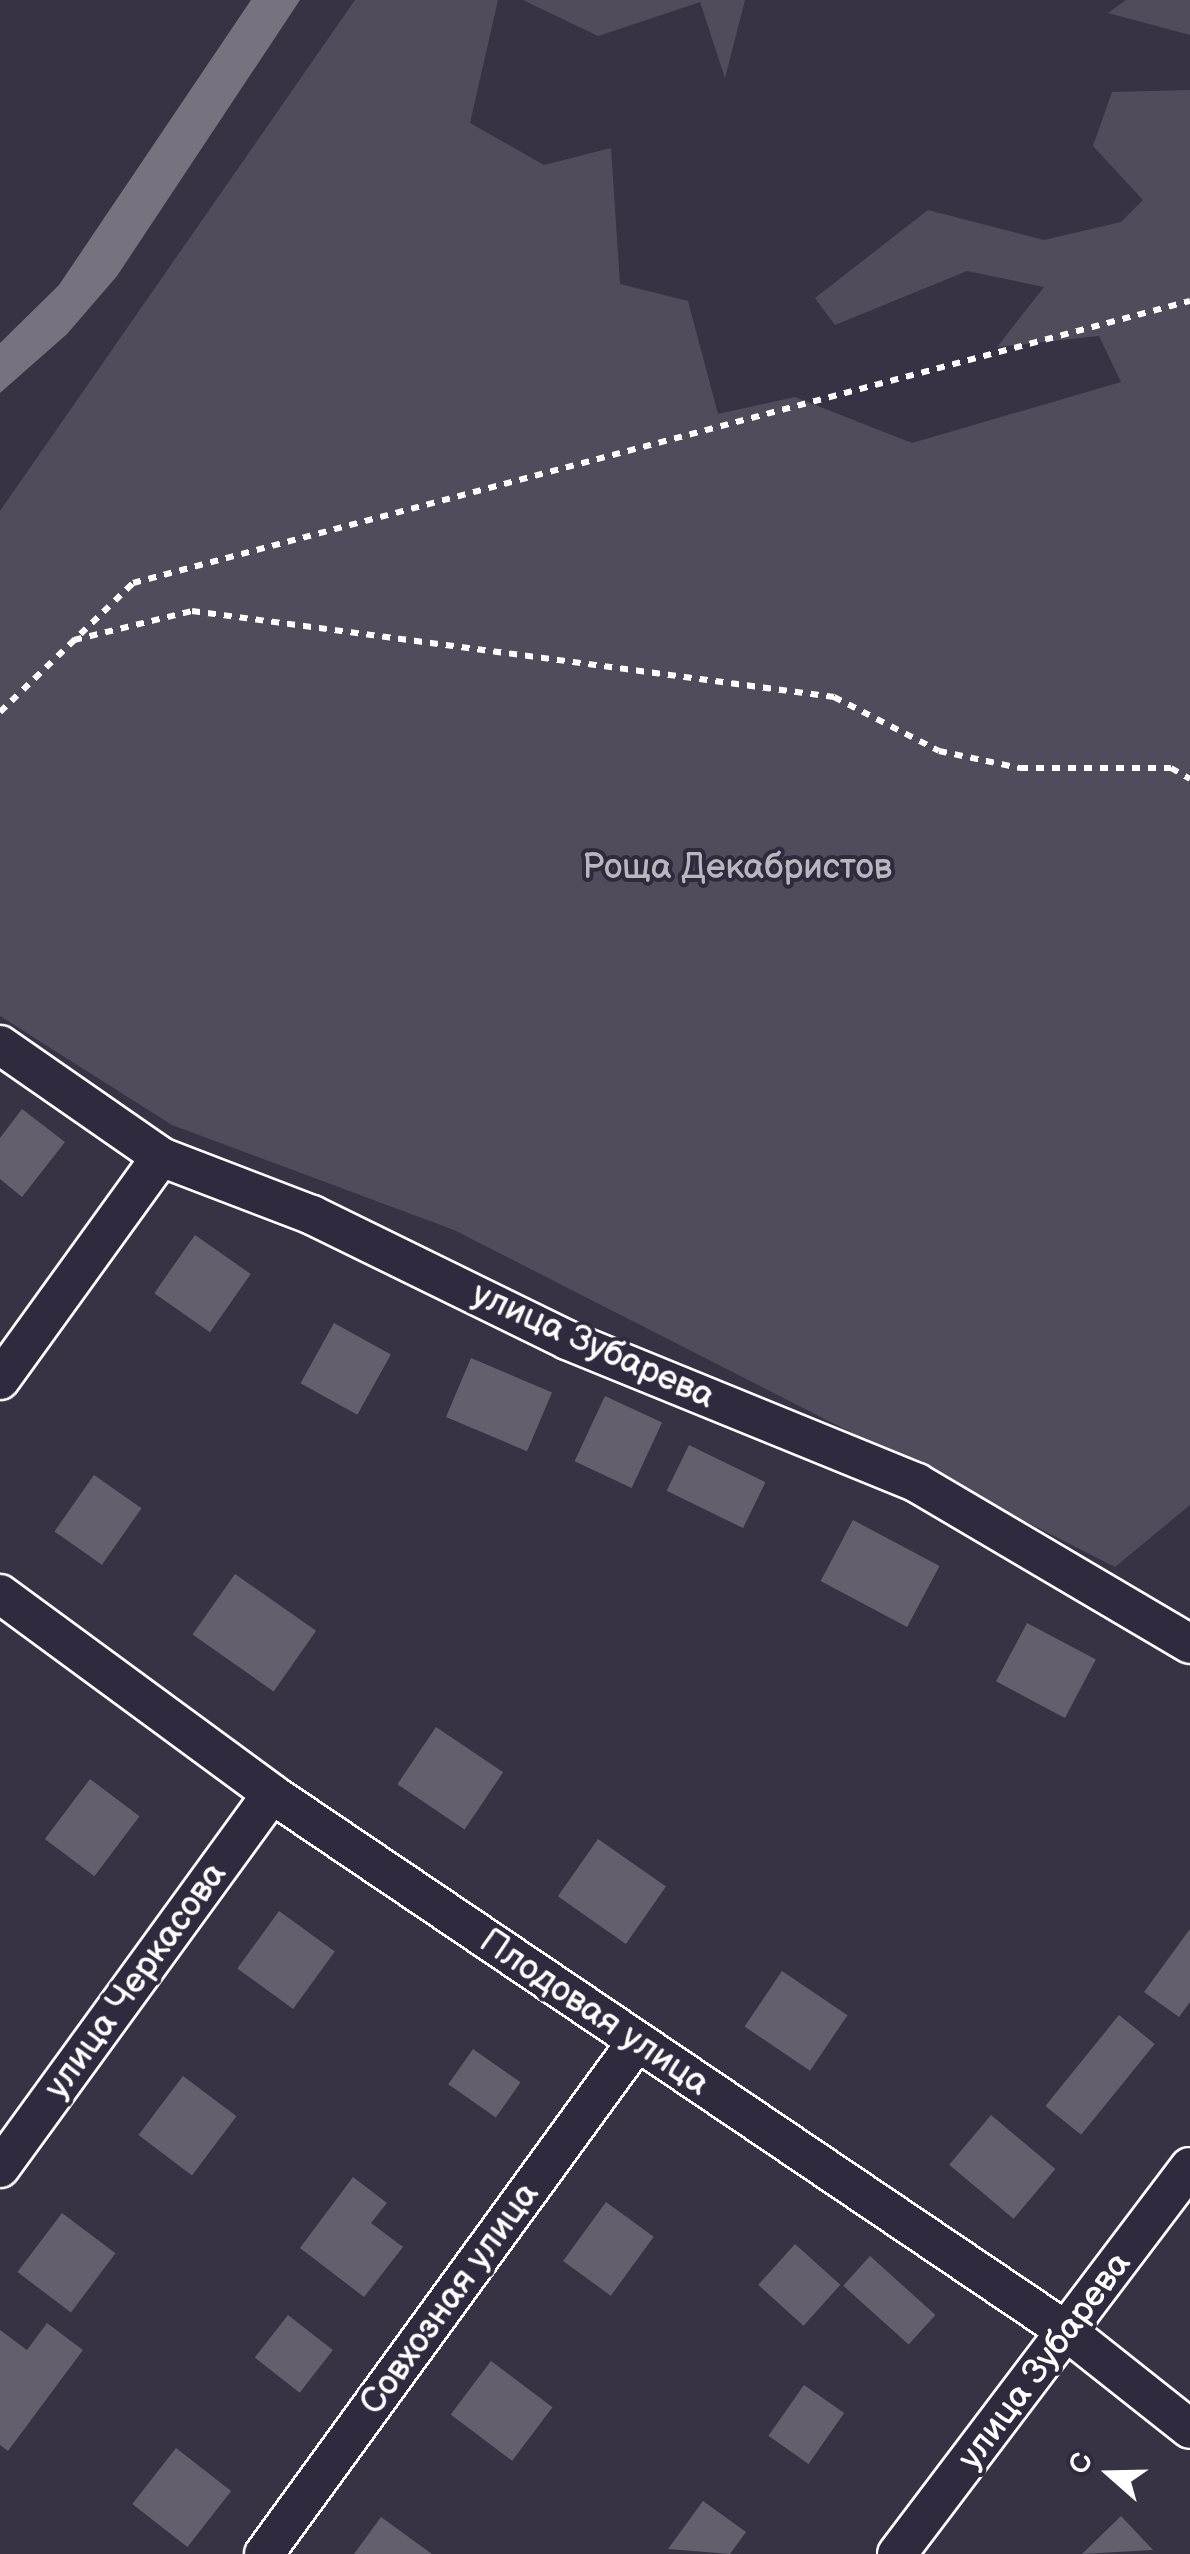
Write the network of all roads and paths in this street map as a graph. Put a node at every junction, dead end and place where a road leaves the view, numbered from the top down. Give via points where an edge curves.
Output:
1 (1190, 301) edge
2 (73, 640) junction
3 (0, 712) edge
4 (1190, 779) edge
5 (0, 1046) edge
6 (161, 1156) junction
7 (0, 1380) edge
8 (0, 1594) edge
9 (1190, 1644) edge
10 (272, 1794) junction
11 (636, 2043) junction
12 (1190, 2167) edge
13 (0, 2168) edge
14 (1069, 2333) junction
15 (1190, 2429) edge
16 (264, 2554) edge
17 (897, 2554) edge

1 - 2 path via 133,583
2 - 3 path
2 - 4 path via 192,612 834,697 939,750 1020,768 1171,768
5 - 6 street, улица Зубарева
6 - 7 street
6 - 9 street, улица Зубарева via 312,1215 567,1340 917,1483
8 - 10 street, Плодовая улица
10 - 11 street, Плодовая улица
10 - 13 street, улица Черкасова
11 - 14 street, Плодовая улица
11 - 16 street, Совхозная улица
12 - 14 street, улица Зубарева
14 - 15 street, Плодовая улица
14 - 17 street, улица Зубарева

